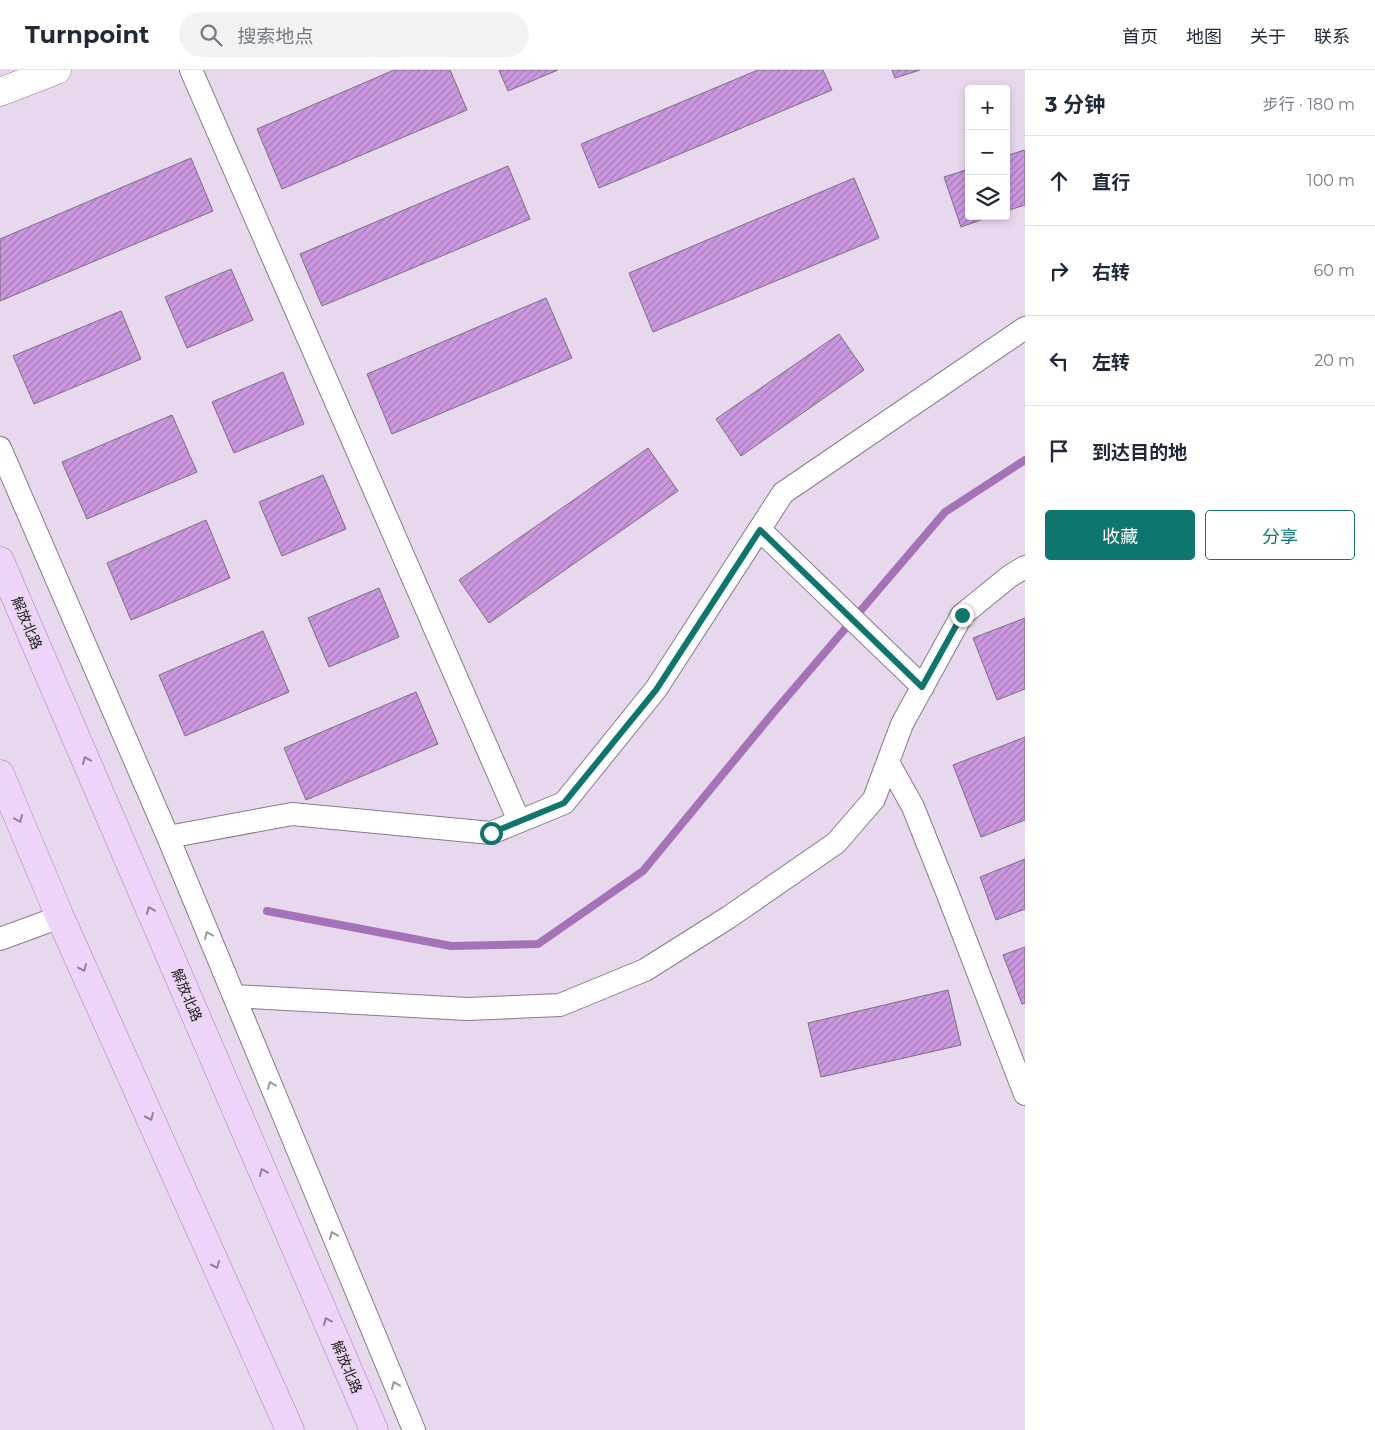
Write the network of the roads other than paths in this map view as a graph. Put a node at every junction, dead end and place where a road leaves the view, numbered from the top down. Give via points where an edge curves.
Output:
1 (57, 70) edge
2 (191, 70) edge
3 (0, 92) edge
4 (1025, 328) edge
5 (0, 448) edge
6 (760, 530) junction
7 (0, 560) edge
8 (1025, 567) edge
9 (922, 687) junction
10 (888, 762) junction
11 (0, 774) edge
12 (519, 821) junction
13 (168, 837) junction
14 (60, 916) junction
15 (0, 939) edge
16 (234, 996) junction
17 (1025, 1094) edge
18 (290, 1430) edge
19 (374, 1430) edge
20 (414, 1430) edge

1 - 3 street
2 - 12 street
4 - 6 street via 783,493
5 - 13 street
6 - 9 street
6 - 12 street via 656,690 564,803
19 -> 7 main road, 解放北路
8 - 9 street via 962,615
9 - 10 street via 902,724
10 - 16 street via 874,799 836,843 645,970 560,1005 467,1010
10 - 17 street via 913,807
11 -> 14 main road
12 - 13 street via 491,833 292,814
16 -> 13 street
14 - 15 street
14 -> 18 main road
20 -> 16 street

